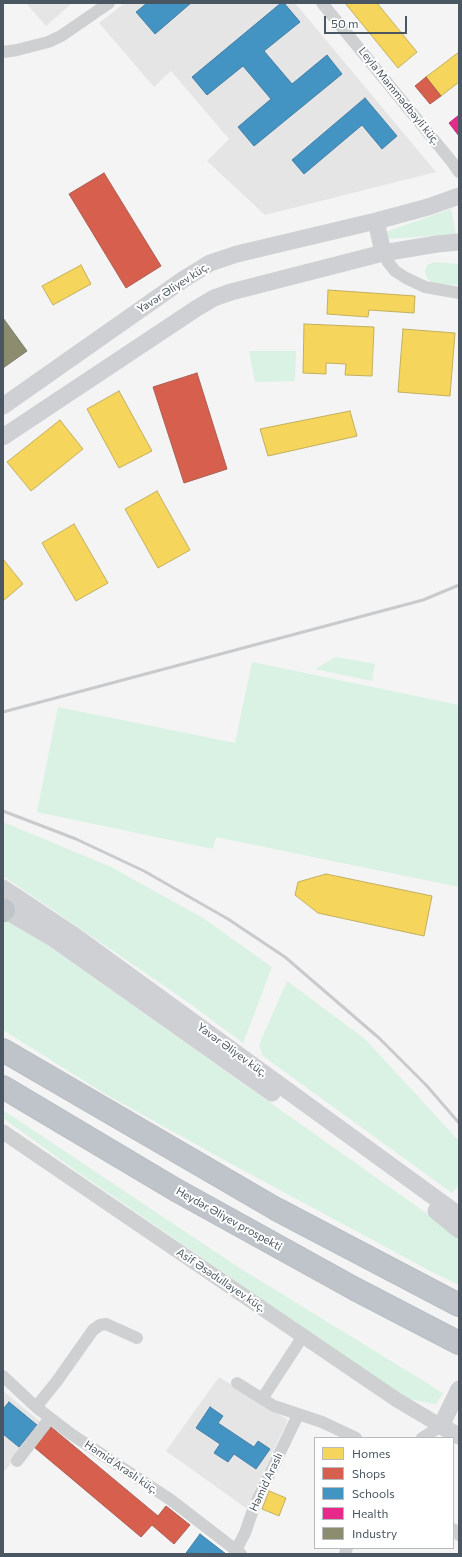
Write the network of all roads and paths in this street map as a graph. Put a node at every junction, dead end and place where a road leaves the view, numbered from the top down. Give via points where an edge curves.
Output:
1 (109, 3) edge
2 (322, 3) edge
3 (3, 52) edge
4 (459, 172) edge
5 (459, 196) edge
6 (376, 221) junction
7 (459, 242) edge
8 (384, 253) junction
9 (459, 293) edge
10 (3, 406) edge
11 (3, 438) edge
12 (3, 888) edge
13 (3, 910) edge
14 (3, 1037) edge
15 (3, 1050) edge
16 (3, 1087) edge
17 (3, 1132) edge
18 (150, 1135) junction
19 (459, 1215) edge
20 (459, 1230) edge
21 (459, 1305) edge
22 (303, 1336) junction
23 (137, 1338) dead end
24 (459, 1343) edge
25 (3, 1376) edge
26 (237, 1383) dead end
27 (459, 1389) edge
28 (262, 1399) junction
29 (36, 1407) junction
30 (298, 1415) junction
31 (50, 1418) junction
32 (448, 1435) edge
33 (459, 1436) edge
34 (354, 1437) edge
35 (431, 1437) edge
36 (17, 1461) dead end
37 (238, 1552) edge

1 - 3 street via 61,36 30,47
2 - 4 street, Leyla Məmmədbəyli küç.
5 - 6 main road, Yavər Əliyev küç.
6 - 8 main road
6 - 10 main road, Yavər Əliyev küç. via 237,254 210,263
7 - 8 main road
8 - 9 street via 395,271 406,278 426,287
8 - 11 main road via 214,298
12 - 19 main road, Yavər Əliyev küç. via 72,934
13 - 20 main road, Yavər Əliyev küç. via 54,939
14 - 18 highway
15 - 18 highway
16 - 24 highway, Heydər Əliyev prospekti via 176,1190 375,1300
17 - 22 street, Asif Əsədullayev küç.
18 - 21 highway via 276,1209
22 - 28 street
22 - 32 street, Asif Əsədullayev küç.
23 - 29 street via 106,1324 100,1325
25 - 29 street, Həmid Araslı küç.
26 - 28 street
27 - 32 main road
28 - 30 street
29 - 31 street, Həmid Araslı küç.
30 - 34 street via 322,1422
30 - 37 street, Həmid Araslı via 255,1504
31 - 36 street
31 - 37 street, Həmid Araslı küç. via 171,1500
32 - 33 main road
32 - 35 street

